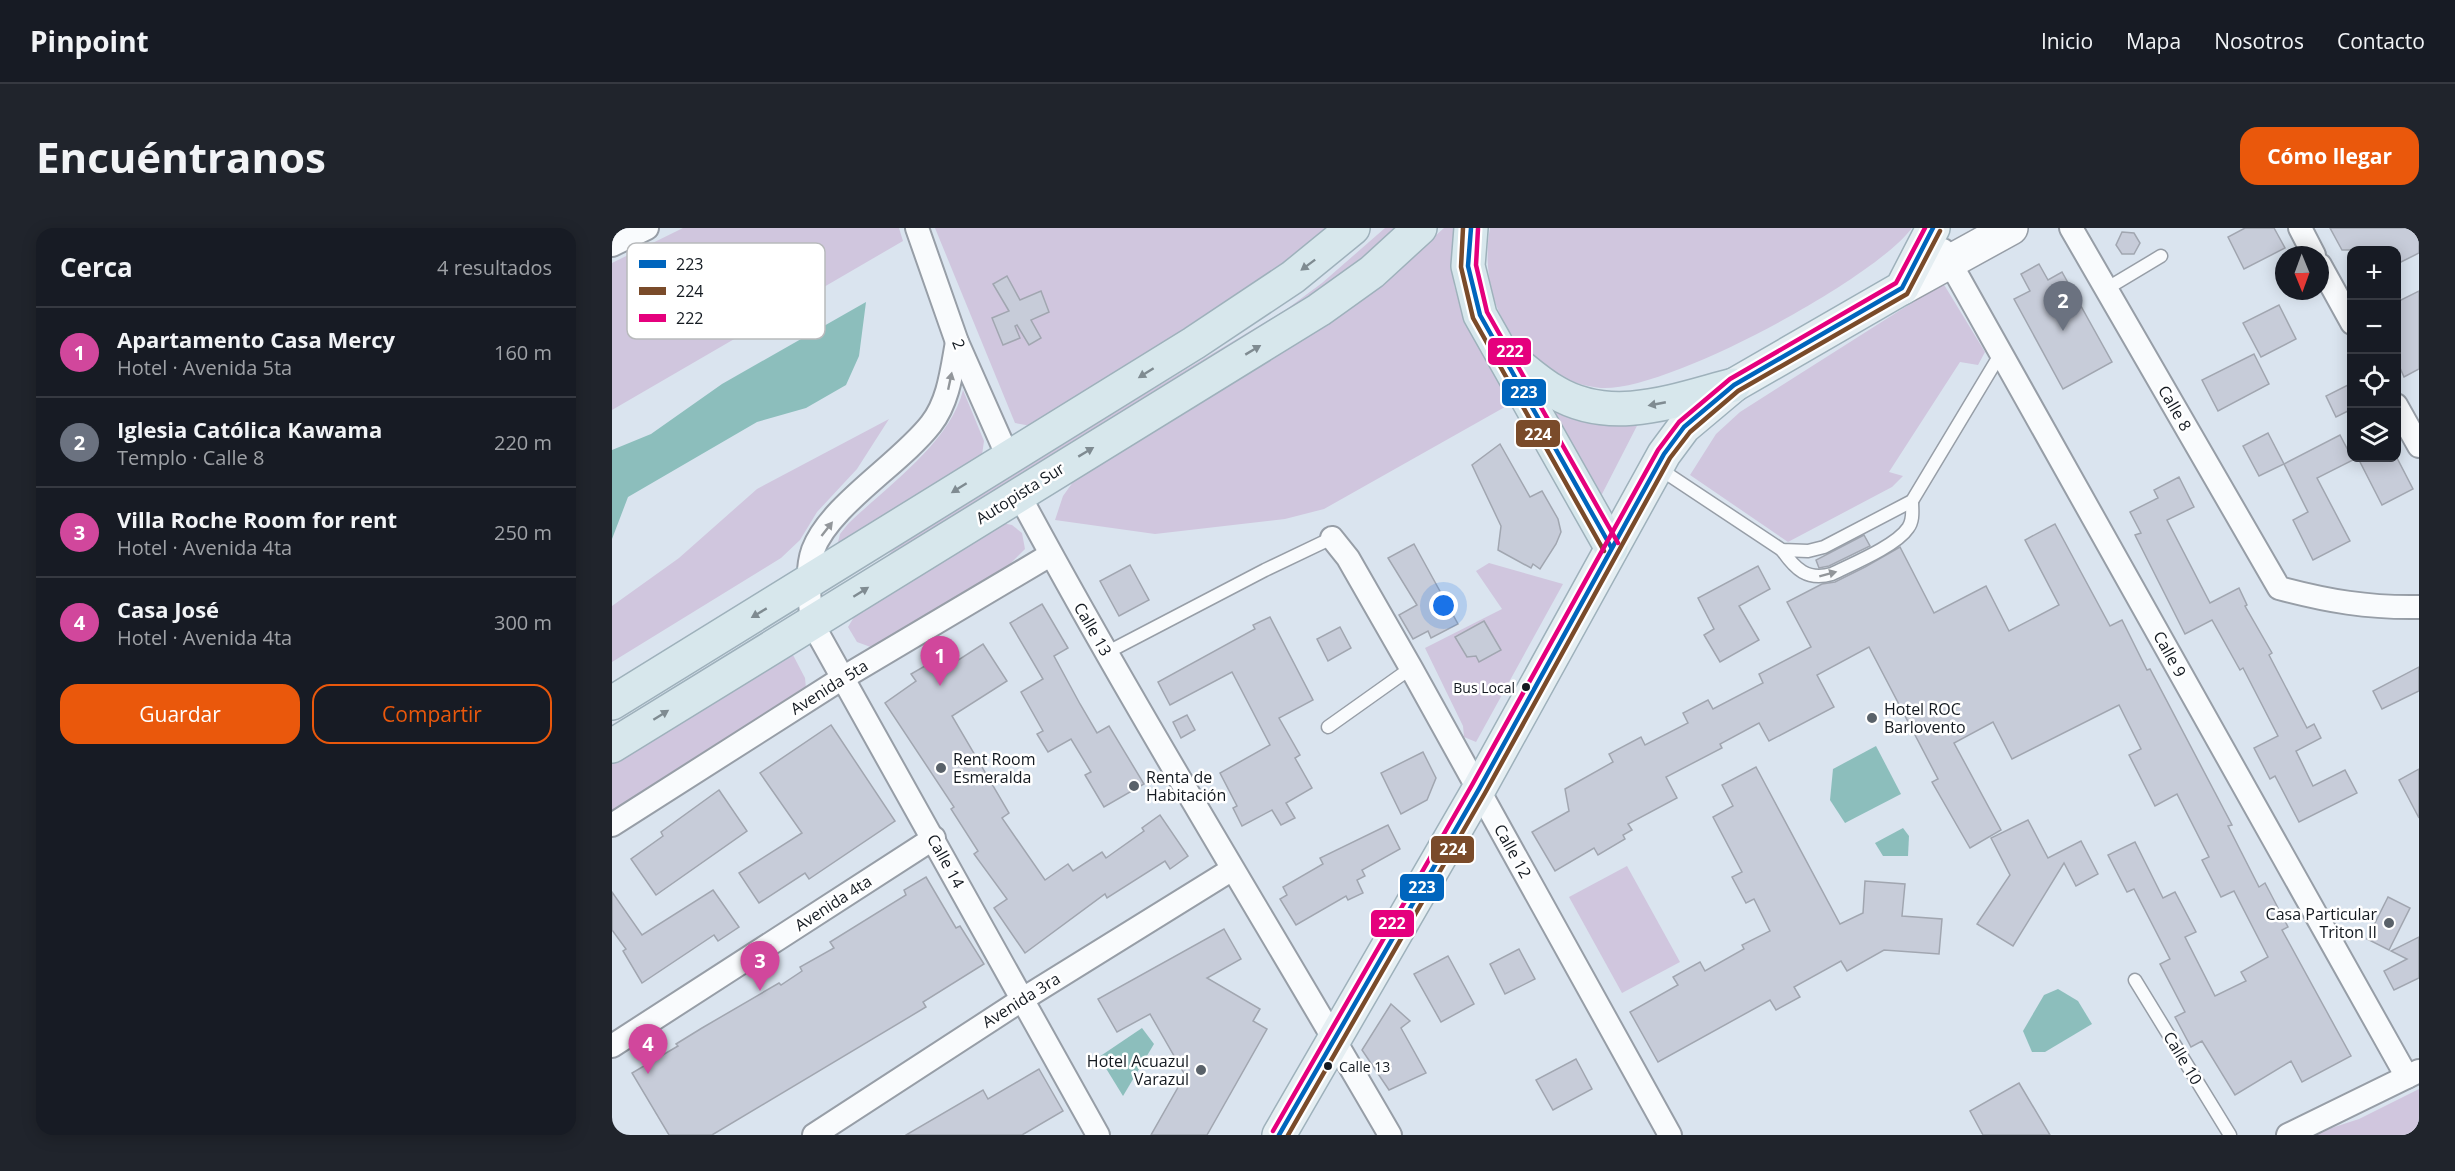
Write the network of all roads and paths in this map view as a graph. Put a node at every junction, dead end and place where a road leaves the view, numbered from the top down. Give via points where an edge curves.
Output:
1 (647, 228) edge
2 (917, 228) edge
3 (1353, 228) edge
4 (1420, 228) edge
5 (1471, 228) edge
6 (2011, 228) edge
7 (2071, 228) edge
8 (2300, 228) edge
9 (1932, 229) edge
10 (612, 245) edge
11 (2309, 246) edge
12 (2161, 256) dead end
13 (1949, 261) junction
14 (2329, 281) edge
15 (1902, 288) junction
16 (2106, 289) junction
17 (2347, 314) edge
18 (957, 342) junction
19 (1497, 348) junction
20 (2001, 353) junction
21 (1734, 384) junction
22 (2399, 408) edge
23 (2419, 446) edge
24 (1008, 457) junction
25 (1656, 467) junction
26 (1018, 493) junction
27 (1912, 501) junction
28 (1332, 538) joint
29 (1611, 547) junction
30 (1782, 550) junction
31 (1050, 555) junction
32 (809, 582) junction
33 (2419, 607) edge
34 (812, 623) junction
35 (1107, 653) junction
36 (1411, 668) junction
37 (841, 679) junction
38 (612, 703) edge
39 (1328, 727) dead end
40 (612, 746) edge
41 (1479, 789) junction
42 (612, 825) edge
43 (934, 838) junction
44 (1231, 870) junction
45 (2135, 980) dead end
46 (1023, 999) junction
47 (1334, 1039) junction
48 (612, 1046) edge
49 (2413, 1074) edge
50 (814, 1135) edge
51 (1098, 1135) edge
52 (1279, 1135) edge
53 (1390, 1135) edge
54 (1670, 1135) edge
55 (2230, 1135) edge
56 (2288, 1135) edge

1 - 10 street
2 - 18 street, 2
3 -> 24 highway via 1245,310
26 -> 4 highway, Autopista Sur via 1319,310 1371,272
5 - 19 highway via 1470,283 1480,315
6 - 13 main road
7 - 16 street, Calle 8
8 - 11 street
9 - 13 street, Calle 9
9 - 15 main road
12 - 16 lane
13 - 15 main road
13 - 20 street, Calle 9
14 - 17 street
15 - 21 main road
16 - 33 street, Calle 8 via 2279,588 2374,608
18 - 24 street, 2
32 -> 18 street, Calle 14 via 813,550 824,532 850,501 933,423 949,388
21 -> 19 highway via 1656,406 1591,408 1554,392
19 - 29 highway
20 - 27 lane
20 - 49 street, Calle 9
21 - 25 main road via 1684,428
22 - 23 street
24 -> 32 highway
25 - 29 main road
25 - 30 lane
26 - 31 street, Calle 13
34 -> 26 highway, Autopista Sur
27 - 30 lane via 1824,547
30 -> 27 lane via 1794,569 1806,575 1832,574 1894,541 1908,529 1913,518
28 - 35 lane
28 - 36 street, Calle 12 via 1348,558
29 - 41 main road
31 - 35 street, Calle 13
31 - 37 street, Avenida 5ta
32 - 34 street, Calle 14
32 -> 38 highway
34 - 37 street, Calle 14
40 -> 34 highway, Autopista Sur
35 - 44 street, Calle 13
36 - 39 lane
36 - 41 street, Calle 12
37 - 42 street, Avenida 5ta
37 - 43 street, Calle 14
41 - 47 main road
41 - 54 street, Calle 12
43 - 46 street, Calle 14
43 - 48 street, Avenida 4ta
44 - 46 street, Avenida 3ra
44 - 47 street, Calle 13
45 - 55 lane, Calle 10
46 - 50 street, Avenida 3ra
46 - 51 street, Calle 14
47 - 52 main road
47 - 53 street, Calle 13
49 - 56 street

